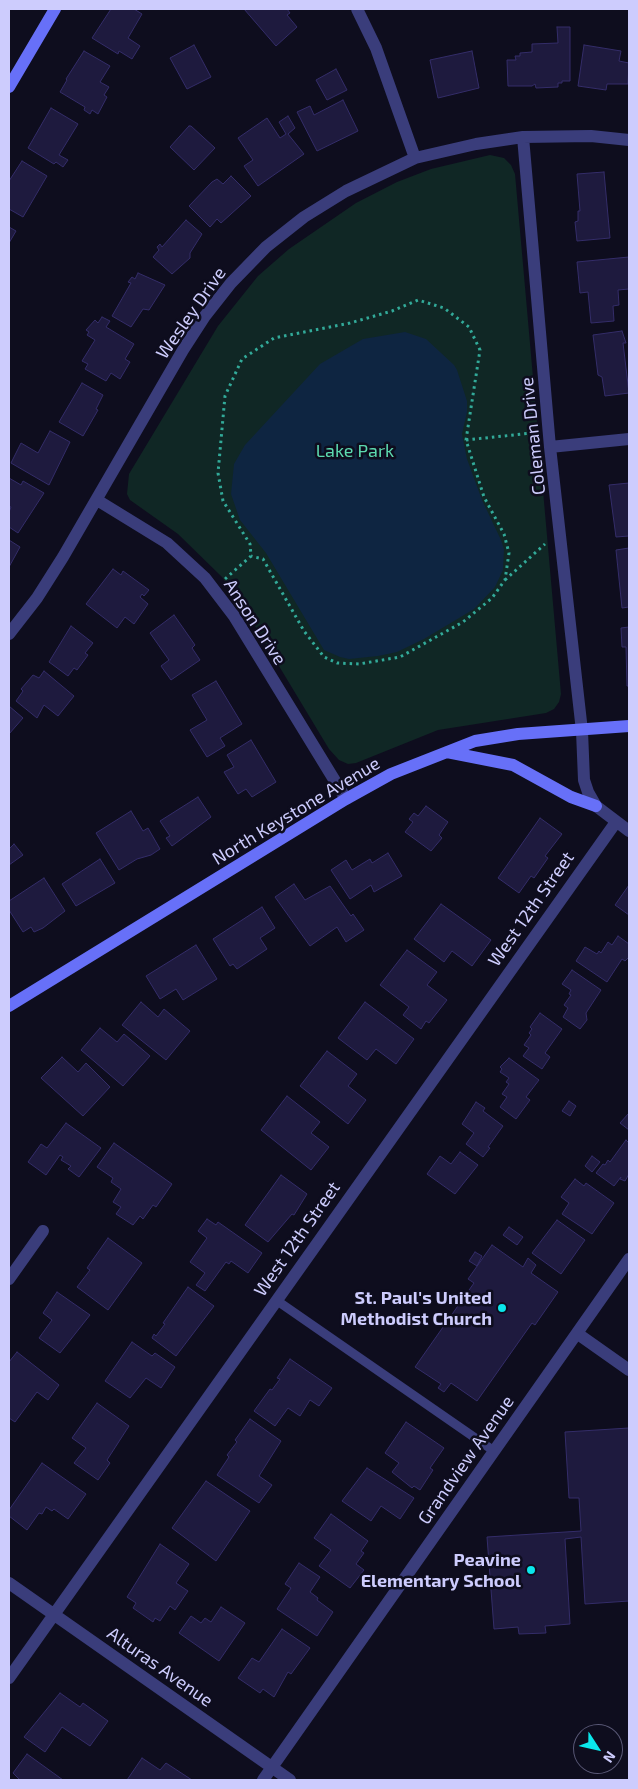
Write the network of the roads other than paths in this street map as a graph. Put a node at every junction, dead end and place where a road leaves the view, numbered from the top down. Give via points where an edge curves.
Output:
1 (55, 9) edge
2 (357, 9) edge
3 (9, 88) edge
4 (523, 137) junction
5 (629, 140) edge
6 (415, 158) junction
7 (629, 440) edge
8 (550, 447) junction
9 (97, 500) junction
10 (9, 634) edge
11 (629, 726) edge
12 (582, 731) junction
13 (447, 752) junction
14 (346, 799) junction
15 (596, 806) junction
16 (616, 822) junction
17 (629, 831) edge
18 (9, 1006) edge
19 (43, 1231) dead end
20 (629, 1259) edge
21 (9, 1279) edge
22 (276, 1300) junction
23 (578, 1334) junction
24 (629, 1370) edge
25 (494, 1451) junction
26 (9, 1583) edge
27 (53, 1614) junction
28 (9, 1678) edge
29 (272, 1767) junction
30 (263, 1780) edge
31 (290, 1780) edge

1 - 3 street
2 - 6 street via 376,48
4 - 5 street, Wesley Drive via 591,136
4 - 6 street, Wesley Drive
4 - 8 street, Coleman Drive
6 - 9 street, Wesley Drive via 346,191 304,218 266,247 231,283 183,350
7 - 8 street
8 - 12 street, Coleman Drive
9 - 10 street, Wesley Drive via 37,598
9 - 14 street, Anson Drive via 167,543 205,578 234,616
11 - 12 street, North Keystone Avenue
12 - 13 street, North Keystone Avenue via 518,734 475,741
12 - 15 street, Coleman Drive via 584,780
13 - 14 street, North Keystone Avenue via 391,774
13 - 15 street via 513,765 571,797
14 - 18 street, North Keystone Avenue
15 - 16 street
16 - 17 street
16 - 22 street, West 12th Street
19 - 21 street
20 - 23 street, Grandview Avenue
22 - 25 lane
22 - 27 street, West 12th Street
23 - 24 street
23 - 25 street, Grandview Avenue
25 - 29 street, Grandview Avenue
26 - 27 street, Alturas Avenue
27 - 28 street, West 12th Street
27 - 29 street, Alturas Avenue
29 - 30 street, Grandview Avenue
29 - 31 street, Alturas Avenue

